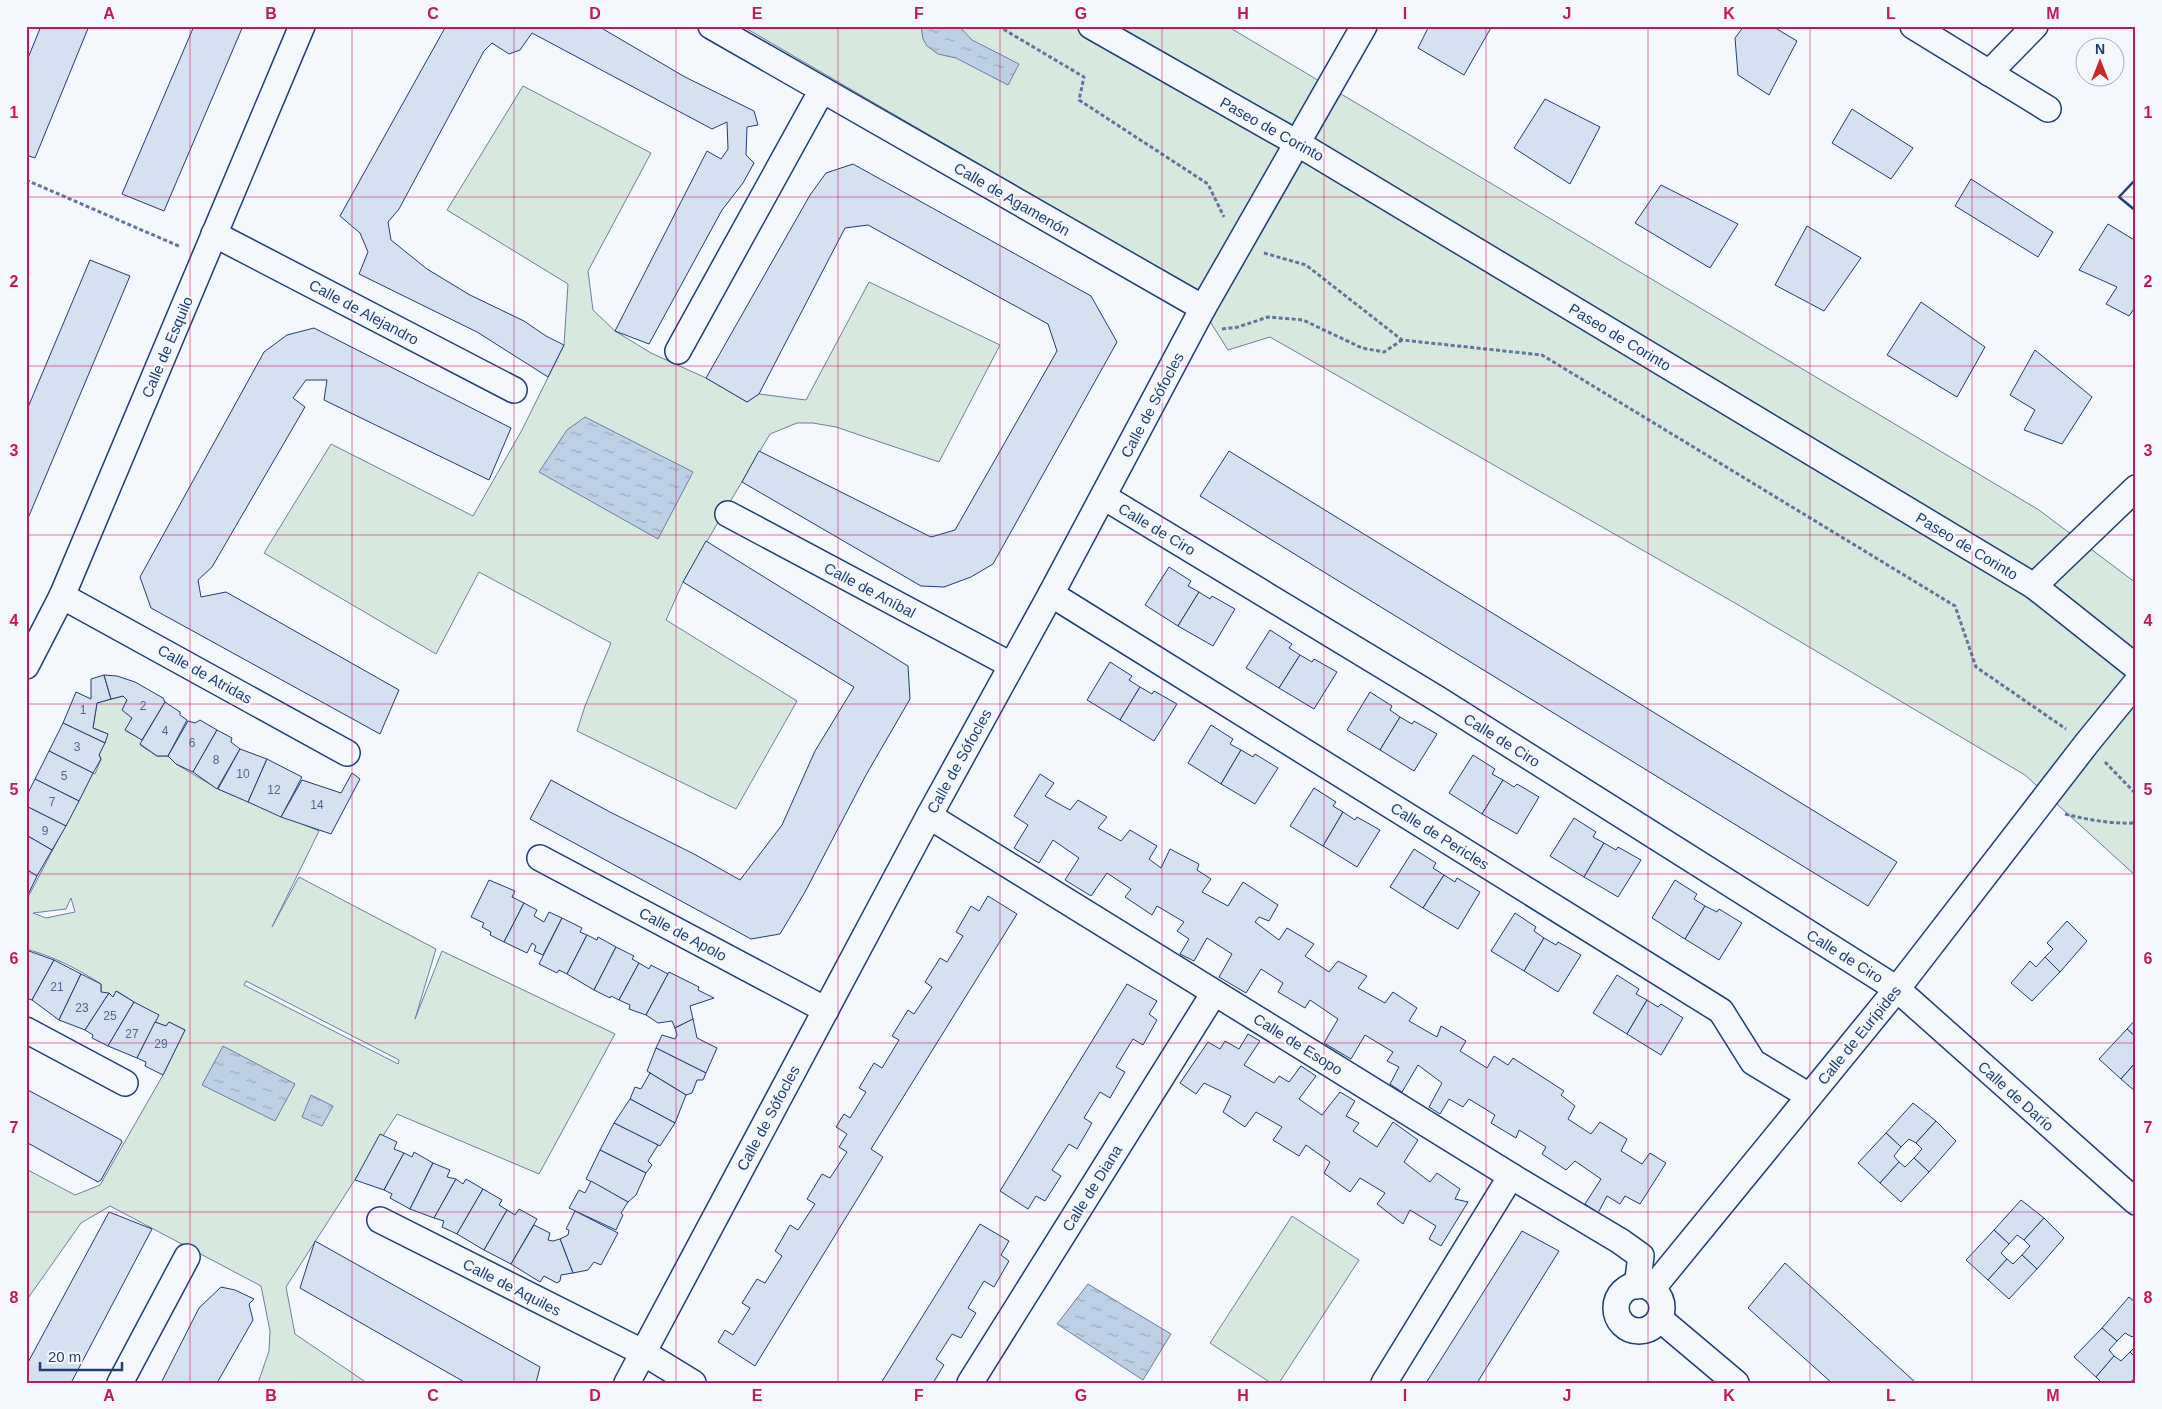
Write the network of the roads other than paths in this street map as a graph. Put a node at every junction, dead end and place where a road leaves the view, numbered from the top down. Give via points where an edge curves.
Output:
1 (302, 26) edge
2 (712, 26) edge
3 (1091, 26) edge
4 (1364, 26) edge
5 (1913, 26) edge
6 (2035, 26) edge
7 (1989, 73) junction
8 (822, 90) junction
9 (2048, 109) dead end
10 (1297, 142) junction
11 (214, 234) junction
12 (1200, 313) junction
13 (678, 351) dead end
14 (514, 390) dead end
15 (2136, 488) edge
16 (1104, 497) junction
17 (728, 514) dead end
18 (2034, 586) junction
19 (1051, 594) junction
20 (62, 596) junction
21 (1011, 665) junction
22 (26, 666) edge
23 (2136, 667) edge
24 (2136, 683) edge
25 (348, 753) dead end
26 (929, 816) junction
27 (540, 858) dead end
28 (1897, 989) junction
29 (1214, 993) junction
30 (826, 1010) junction
31 (26, 1030) edge
32 (125, 1083) dead end
33 (1809, 1096) junction
34 (1511, 1176) junction
35 (2136, 1202) edge
36 (380, 1220) dead end
37 (187, 1257) dead end
38 (1644, 1288) junction
39 (1660, 1318) junction
40 (644, 1353) junction
41 (120, 1383) edge
42 (628, 1383) edge
43 (693, 1383) edge
44 (970, 1383) edge
45 (1384, 1383) edge
46 (1736, 1383) edge

1 - 11 street, Calle de Esquilo
2 - 8 street, Calle de Agamenón
3 - 10 street, Paseo de Corinto
4 - 10 street, Calle de Sófocles
5 - 7 street
6 - 7 street
7 - 9 street
8 - 12 street, Calle de Agamenón
8 - 13 street
10 - 12 street, Calle de Sófocles
10 - 18 street, Paseo de Corinto
11 - 14 street, Calle de Alejandro
11 - 20 street, Calle de Esquilo
12 - 16 street, Calle de Sófocles
15 - 18 street
16 - 19 street, Calle de Sófocles
16 - 28 street, Calle de Ciro via 1436,698
17 - 21 street, Calle de Aníbal
18 - 23 street, Paseo de Corinto
19 - 21 street, Calle de Sófocles
19 - 33 street, Calle de Pericles via 1721,1010 1753,1062
20 - 22 street, Calle de Esquilo
20 - 25 street, Calle de Atridas
21 - 26 street, Calle de Sófocles
24 - 28 street, Calle de Eurípides
26 - 29 street, Calle de Esopo
26 - 30 street, Calle de Sófocles
27 - 30 street, Calle de Apolo
28 - 33 street, Calle de Eurípides
28 - 35 street, Calle de Darío
29 - 34 street, Calle de Esopo
29 - 44 street, Calle de Diana
30 - 40 street, Calle de Sófocles
31 - 32 street
33 - 38 street, Calle de Eurípides
34 - 38 street, Calle de Esopo via 1620,1240 1641,1256
34 - 45 street
36 - 40 street, Calle de Aquiles
37 - 41 street
38 - 39 street via 1662,1303
38 - 39 street via 1627,1289 1619,1297 1618,1317 1628,1328 1643,1331 1653,1327
39 - 46 street
40 - 42 street, Calle de Sófocles
40 - 43 street, Calle de Aquiles

